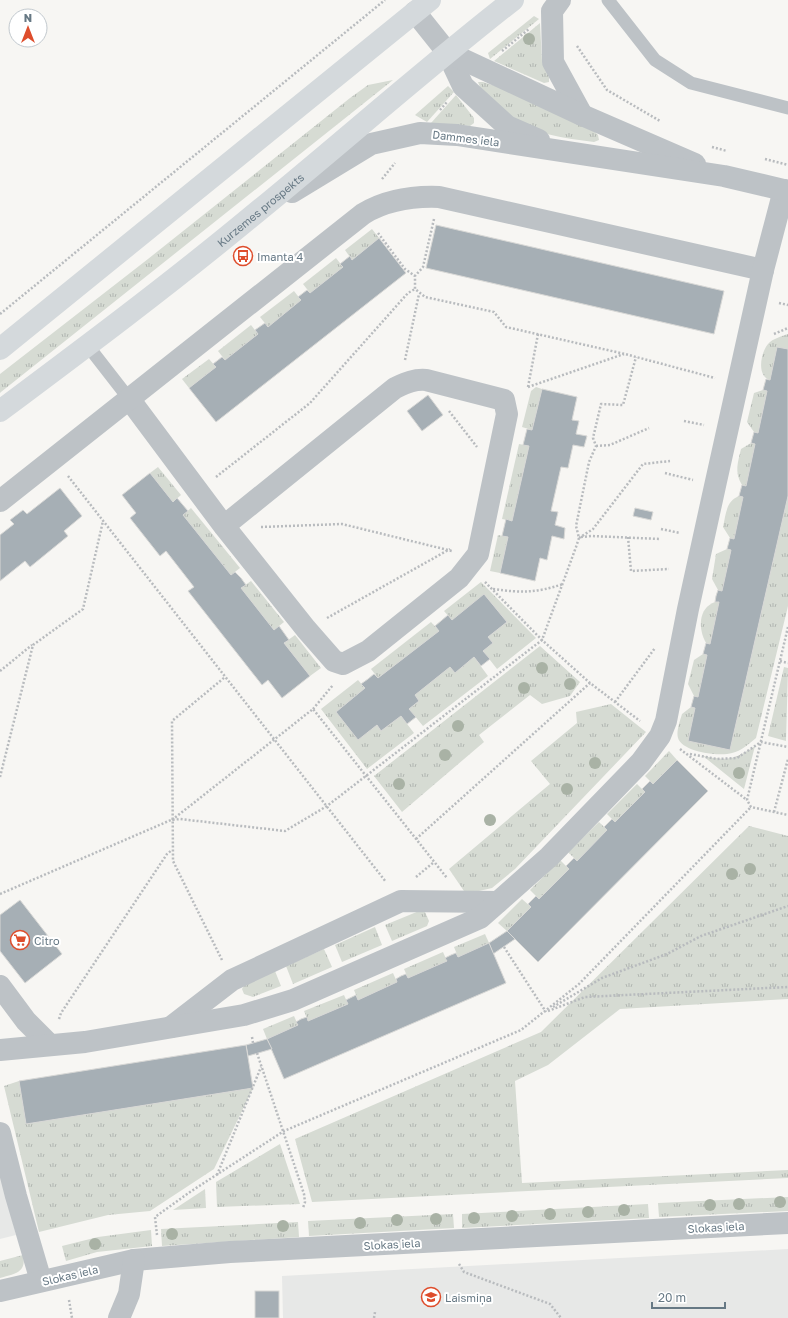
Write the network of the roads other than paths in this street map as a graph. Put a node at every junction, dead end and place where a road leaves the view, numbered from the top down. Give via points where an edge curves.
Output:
1 (513, 0) edge
2 (560, 0) edge
3 (608, 0) edge
4 (423, 6) edge
5 (447, 52) junction
6 (788, 108) edge
7 (582, 115) junction
8 (564, 152) junction
9 (724, 176) junction
10 (786, 190) edge
11 (246, 221) junction
12 (763, 270) junction
13 (88, 346) junction
14 (0, 349) edge
15 (130, 400) junction
16 (0, 411) edge
17 (0, 501) edge
18 (224, 526) junction
19 (498, 902) junction
20 (0, 986) edge
21 (168, 1029) junction
22 (50, 1044) junction
23 (0, 1050) edge
24 (0, 1133) edge
25 (788, 1223) edge
26 (134, 1260) junction
27 (42, 1281) junction
28 (0, 1291) edge
29 (119, 1318) edge

1 - 5 main road, Kurzemes prospekts
2 - 7 street via 552,11 553,62
3 - 6 lane via 655,60 691,83
4 - 5 street, Dammes iela
4 - 14 main road
5 - 7 street, Dammes iela
5 - 8 street, Dammes iela via 463,86 507,126
5 - 11 main road, Kurzemes prospekts
7 - 9 street, Dammes iela
8 - 9 street, Dammes iela
8 - 11 street, Dammes iela via 457,134 420,133 397,137 371,144
9 - 10 street, Dammes iela
10 - 12 street
11 - 13 main road, Kurzemes prospekts
12 - 15 street via 439,197 401,199 385,203 363,214
12 - 19 street via 688,609 666,721 660,736 641,762 549,857
13 - 15 lane
13 - 16 main road, Kurzemes prospekts
15 - 17 street
15 - 18 street
18 - 18 street via 395,388 407,382 426,380 504,400 507,414 478,554 459,578 368,651 343,664 334,661 306,629
19 - 21 street via 480,918 293,1000 244,1015
19 - 21 street via 401,901 232,980
20 - 22 street via 26,1021
21 - 22 street via 85,1042
22 - 23 street
24 - 27 street
25 - 26 street, Slokas iela via 230,1252
26 - 27 street, Slokas iela
26 - 29 street via 129,1294
27 - 28 street, Slokas iela

